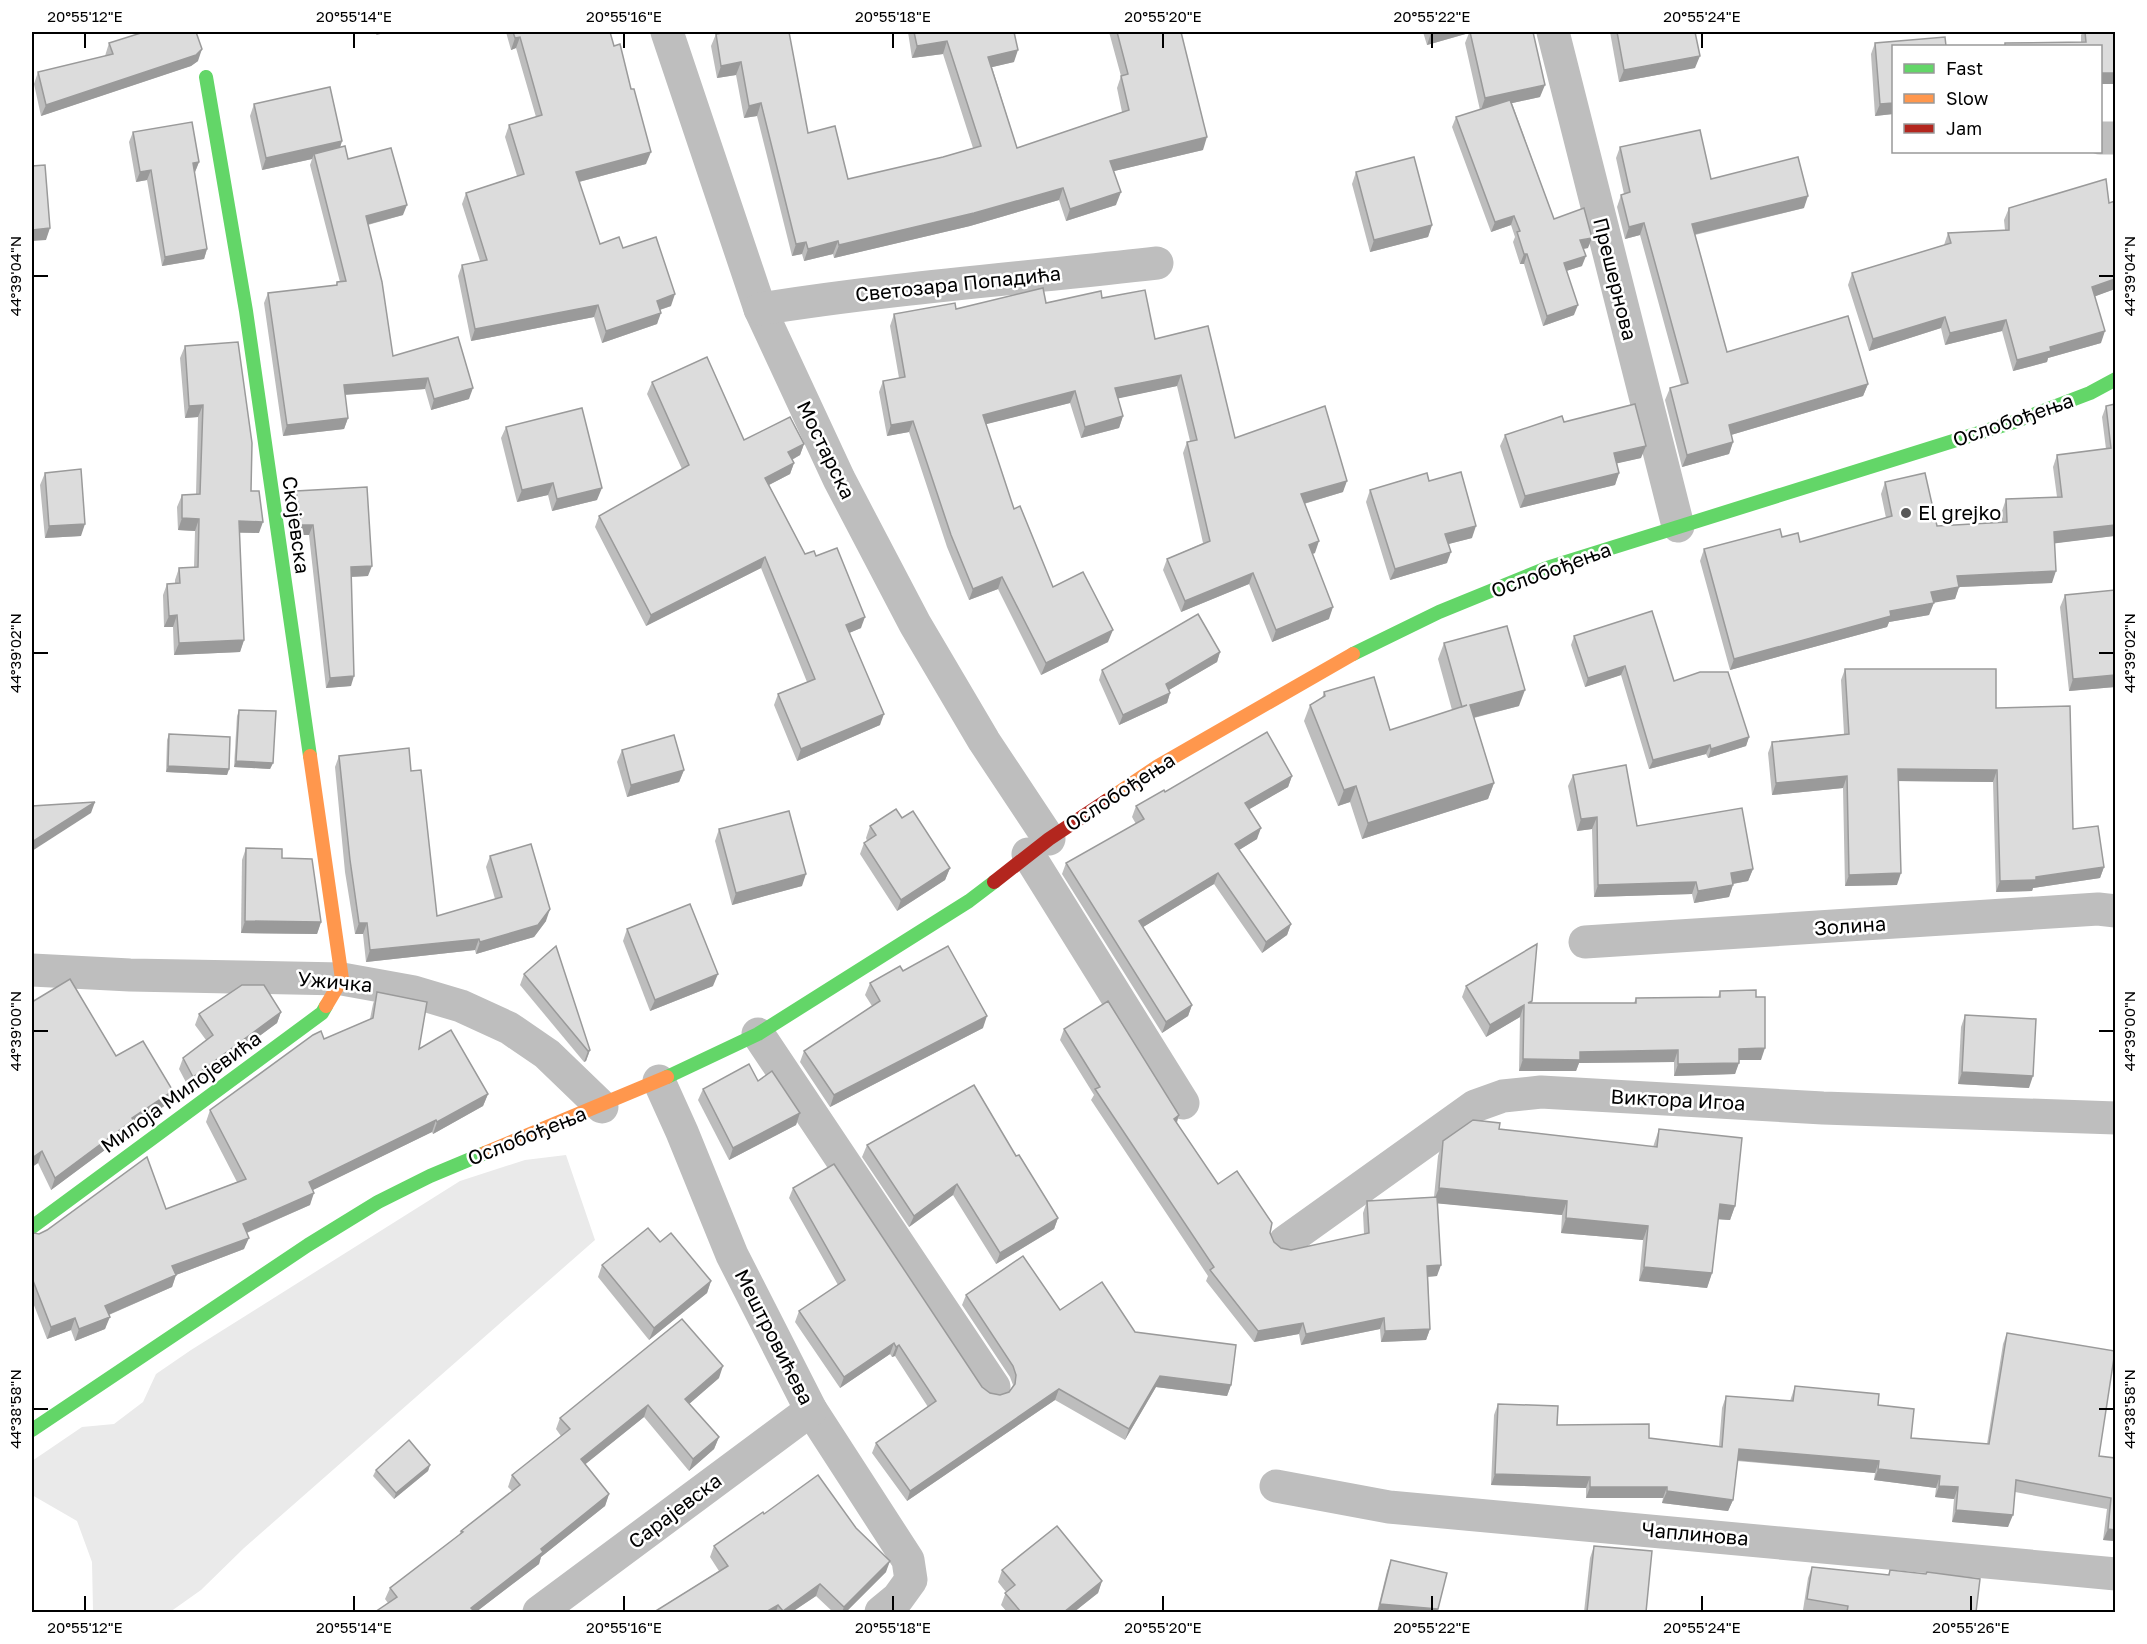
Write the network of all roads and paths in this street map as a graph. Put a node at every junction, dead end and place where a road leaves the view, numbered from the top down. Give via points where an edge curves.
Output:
1 (667, 32) edge
2 (1553, 32) edge
3 (206, 77) dead end
4 (1157, 263) dead end
5 (760, 309) junction
6 (2115, 379) edge
7 (1677, 526) junction
8 (1038, 847) junction
9 (2115, 911) edge
10 (1585, 942) dead end
11 (32, 970) edge
12 (342, 979) junction
13 (758, 1034) junction
14 (659, 1081) junction
15 (1183, 1103) dead end
16 (602, 1107) junction
17 (2115, 1118) edge
18 (32, 1227) edge
19 (1286, 1242) dead end
20 (994, 1387) dead end
21 (811, 1410) junction
22 (32, 1430) edge
23 (1276, 1486) dead end
24 (2115, 1574) edge
25 (539, 1612) edge
26 (881, 1612) edge

1 - 5 street, Мостарска
2 - 7 street, Прешернова
3 - 12 street, Скојевска via 246,311
4 - 5 street, Светозара Попадића via 849,295
5 - 8 street, Мостарска via 839,479
6 - 7 street, Ослобођења via 2090,393 2014,422
7 - 8 street, Ослобођења via 1547,568 1439,612 1352,654 1158,766
8 - 13 street, Ослобођења via 969,901
8 - 15 street
9 - 10 street, Золина
11 - 12 street, Ужичка
12 - 16 street, Ужичка via 414,992 461,1006 509,1028 547,1054
12 - 18 street, Милоја Милојевића via 322,1013
13 - 14 street, Ослобођења
13 - 20 street
14 - 16 street, Ослобођења
14 - 21 street, Мештровићева via 732,1255
16 - 22 street, Ослобођења via 430,1176 378,1202
17 - 19 street, Виктора Игоа via 1823,1108 1541,1092 1503,1096 1475,1106
21 - 25 street, Сарајевска
21 - 26 street, Мештровићева via 908,1560 911,1580
23 - 24 street, Чаплинова via 1389,1507

